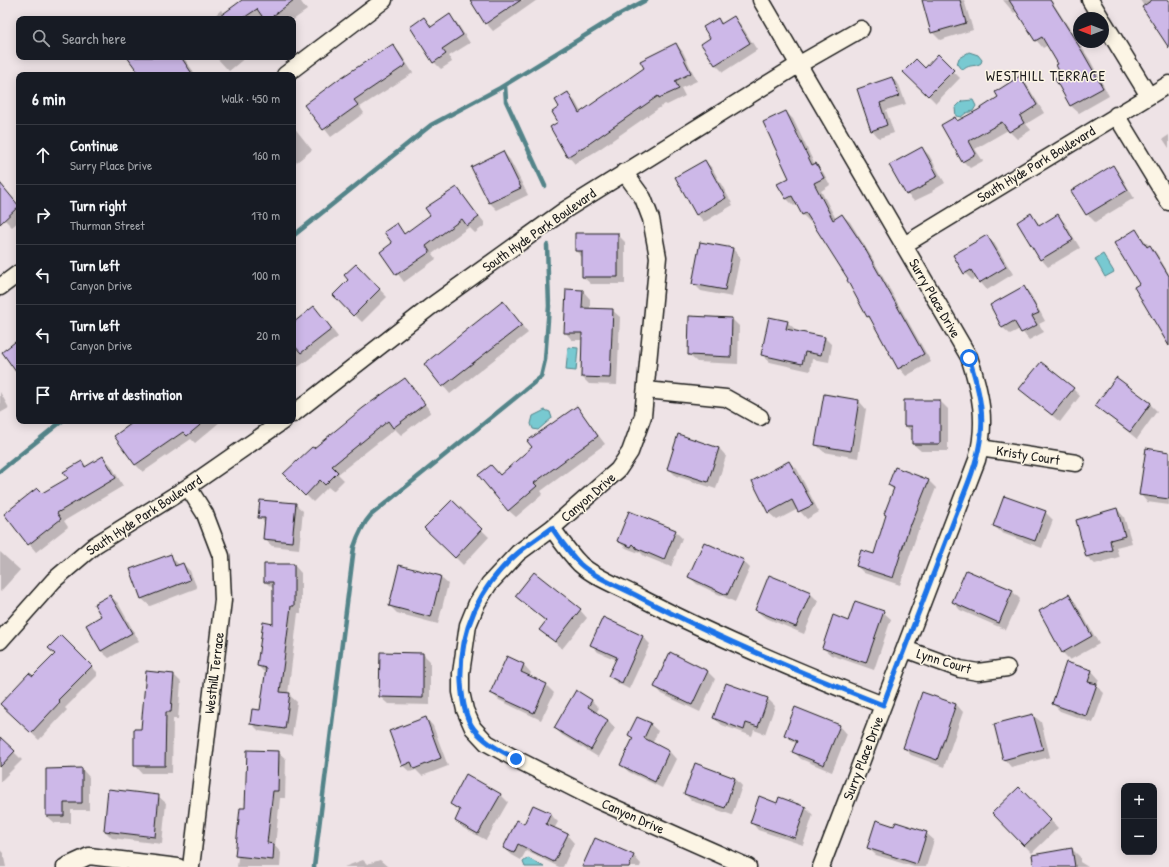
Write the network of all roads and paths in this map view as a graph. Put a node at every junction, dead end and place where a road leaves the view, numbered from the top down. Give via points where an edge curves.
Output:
1 (384, 0) edge
2 (761, 0) edge
3 (1090, 0) edge
4 (1097, 12) edge
5 (861, 29) dead end
6 (1109, 31) edge
7 (798, 65) junction
8 (289, 72) edge
9 (1169, 84) edge
10 (1149, 96) junction
11 (1116, 116) junction
12 (624, 172) junction
13 (1169, 202) edge
14 (904, 245) junction
15 (16, 275) edge
16 (0, 287) edge
17 (646, 390) junction
18 (296, 412) edge
19 (760, 417) dead end
20 (279, 424) edge
21 (980, 448) junction
22 (1076, 463) dead end
23 (188, 487) junction
24 (552, 528) junction
25 (0, 641) edge
26 (905, 649) junction
27 (1007, 668) dead end
28 (883, 705) junction
29 (65, 867) edge
30 (178, 867) edge
31 (191, 867) edge
32 (748, 867) edge
33 (821, 867) edge

1 - 8 street
2 - 7 street, Surry Place Drive
3 - 4 street
5 - 7 street, South Hyde Park Boulevard
6 - 10 street
7 - 12 street, South Hyde Park Boulevard
7 - 14 street, Surry Place Drive
9 - 10 street, South Hyde Park Boulevard
10 - 11 street, South Hyde Park Boulevard
11 - 13 street
11 - 14 street, South Hyde Park Boulevard
12 - 17 street, Canyon Drive via 643,198 652,219 658,257
12 - 18 street, South Hyde Park Boulevard via 498,257
14 - 21 street, Surry Place Drive via 969,358 982,406
15 - 16 street
17 - 19 street via 726,398
17 - 24 street, Canyon Drive via 643,416 638,431 630,452 618,470
20 - 23 street, South Hyde Park Boulevard
21 - 22 street, Kristy Court
21 - 26 street, Surry Place Drive
23 - 25 street, South Hyde Park Boulevard via 94,545 54,580
23 - 31 street, Westhill Terrace via 205,514 221,556 223,600
24 - 28 street via 581,565 604,579 783,666
24 - 32 street, Canyon Drive via 518,553 501,570 477,603 468,624 461,692 473,728 488,743 522,763 597,800
26 - 27 street, Lynn Court via 960,669 978,672
26 - 28 street, Surry Place Drive
28 - 33 street, Surry Place Drive
29 - 30 street via 89,856

